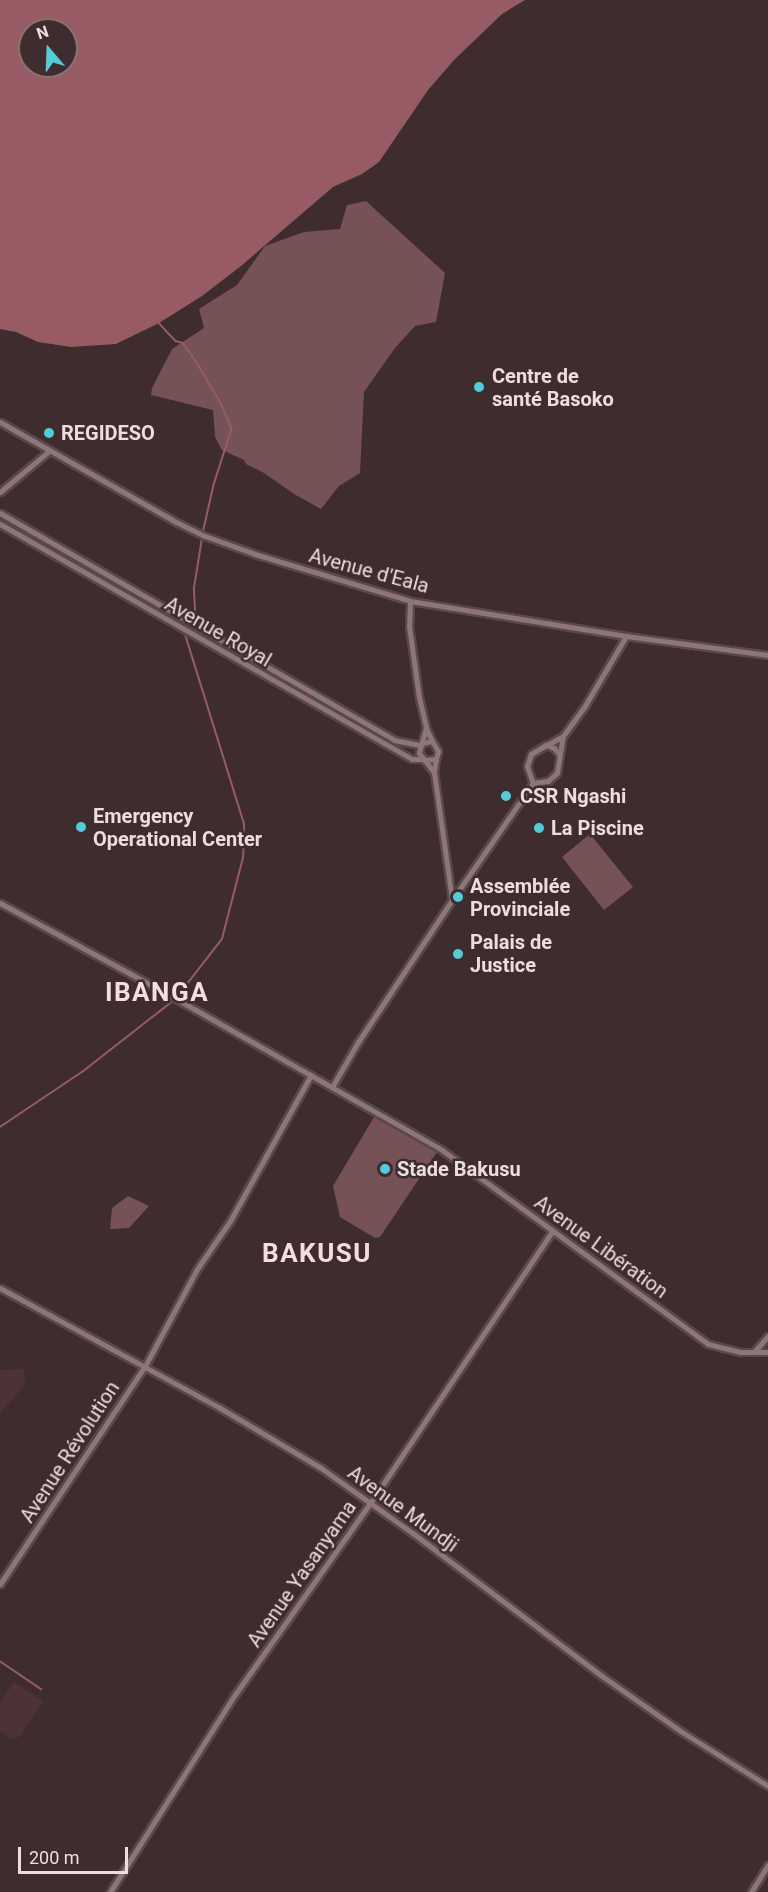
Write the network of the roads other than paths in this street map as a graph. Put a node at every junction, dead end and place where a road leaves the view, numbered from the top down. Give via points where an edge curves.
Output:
1 (0, 422) edge
2 (48, 451) junction
3 (0, 492) edge
4 (0, 513) edge
5 (0, 524) edge
6 (410, 601) junction
7 (626, 636) junction
8 (768, 655) edge
9 (426, 728) junction
10 (563, 736) junction
11 (432, 741) junction
12 (421, 744) junction
13 (546, 746) junction
14 (559, 754) junction
15 (436, 759) junction
16 (423, 760) junction
17 (434, 772) junction
18 (533, 783) junction
19 (452, 900) junction
20 (0, 903) edge
21 (311, 1075) junction
22 (332, 1087) junction
23 (552, 1232) junction
24 (0, 1288) edge
25 (768, 1336) edge
26 (754, 1352) junction
27 (768, 1352) edge
28 (145, 1366) junction
29 (370, 1502) junction
30 (0, 1584) edge
31 (768, 1786) edge
32 (768, 1865) edge
33 (110, 1892) edge
34 (751, 1892) edge

1 - 2 street, Avenue d'Eala
2 - 3 street
2 - 6 street, Avenue d'Eala via 205,536
4 - 12 street, Avenue Royal via 394,740
5 - 16 street, Avenue Royal via 412,759
6 - 7 street, Avenue d'Eala
6 - 9 street via 409,626
7 - 8 street, Avenue d'Eala
7 - 10 street
9 - 11 street
9 - 12 street
10 - 13 street
10 - 14 street
11 - 12 street
11 - 15 street via 438,751
12 - 16 street
13 - 14 street
13 - 18 street via 535,750 528,759 527,770
14 - 18 street via 560,766 555,776
15 - 16 street
15 - 17 street
16 - 17 street
17 - 19 street
18 - 19 street
19 - 22 street
20 - 21 street
21 - 22 street, Avenue Libération
21 - 28 street, Avenue Révolution
22 - 23 street, Avenue Libération via 442,1150
23 - 26 street, Avenue Libération via 708,1344
23 - 29 street, Avenue Yasanyama
24 - 28 street, Avenue Mundji
25 - 26 street
26 - 27 street, Avenue Libération
28 - 29 street, Avenue Mundji via 271,1437
28 - 30 street, Avenue Révolution
29 - 31 street, Avenue Mundji via 602,1676
29 - 33 street, Avenue Yasanyama via 234,1696
32 - 34 street

